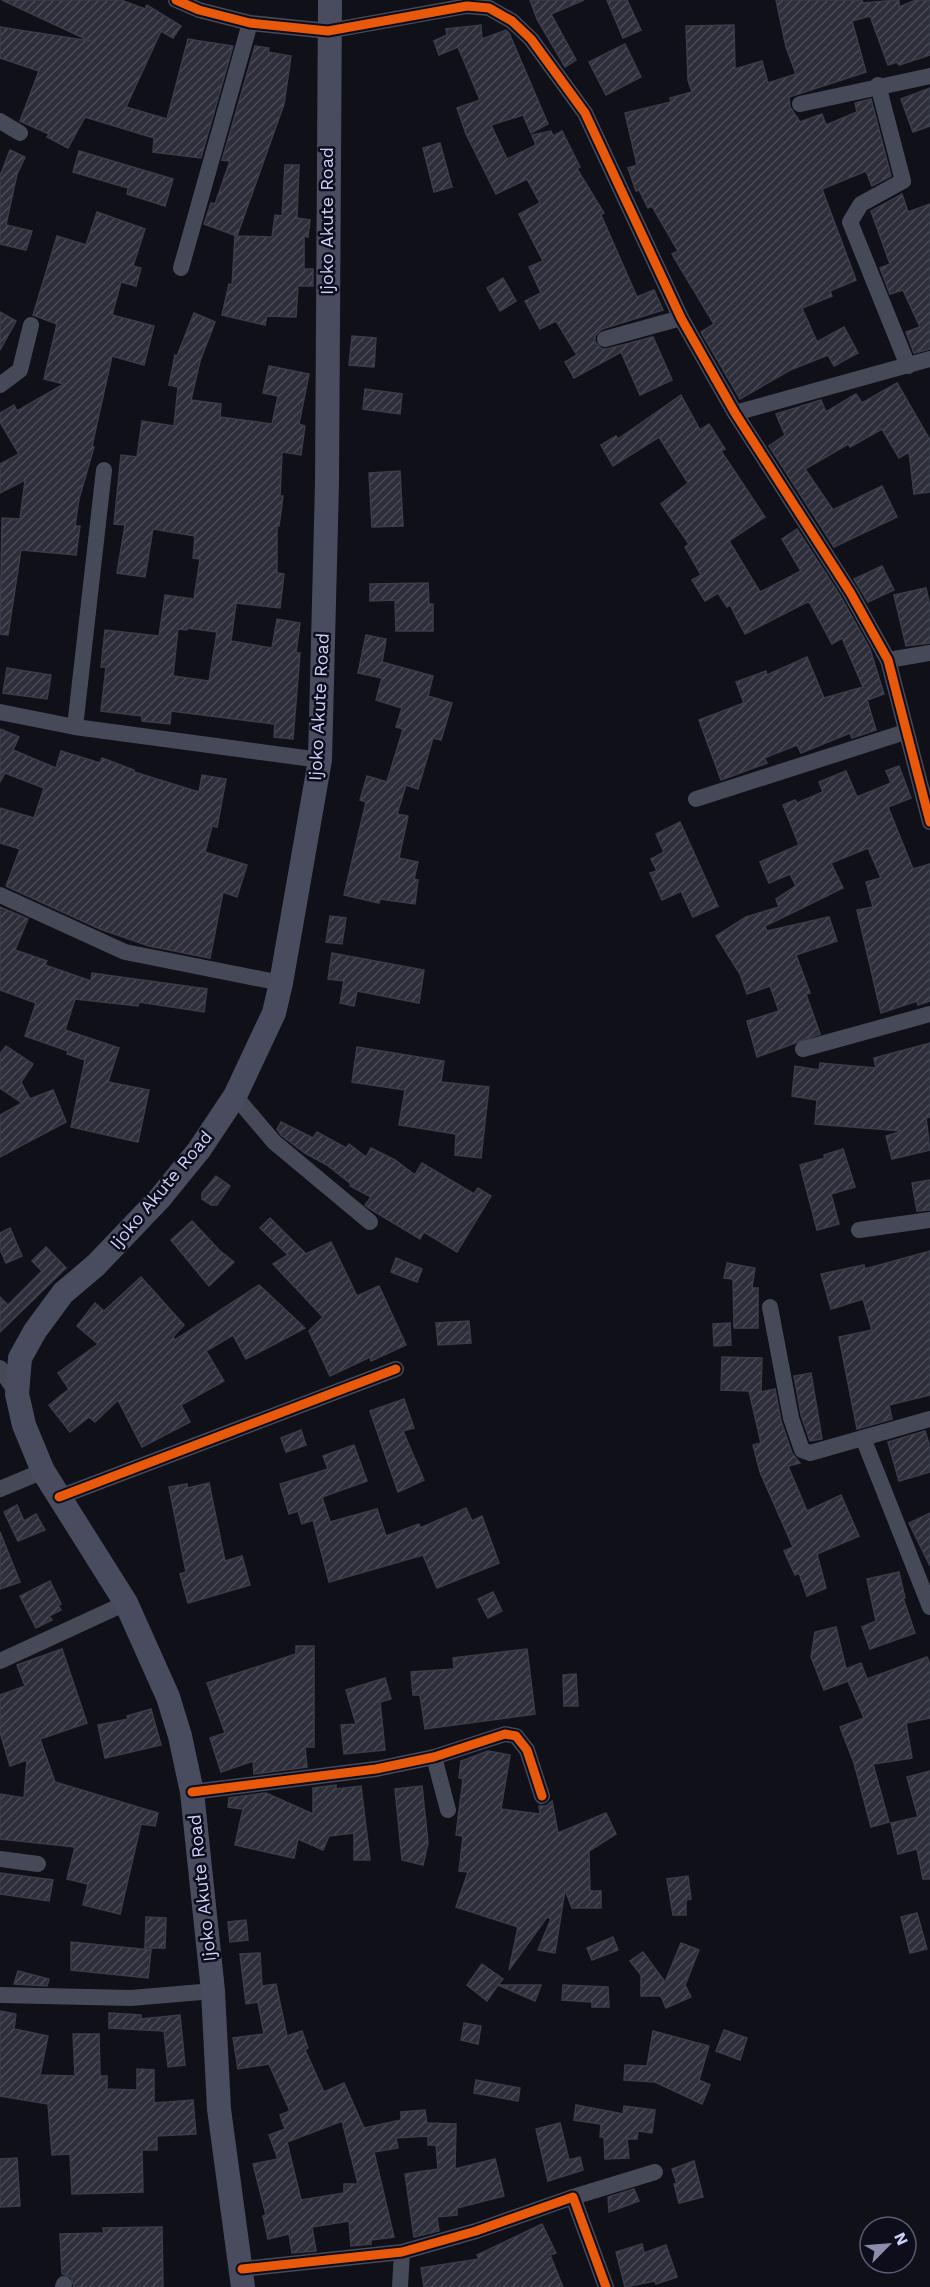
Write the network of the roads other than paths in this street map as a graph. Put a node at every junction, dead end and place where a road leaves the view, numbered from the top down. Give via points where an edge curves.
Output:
1 (176, 0) edge
2 (330, 0) edge
3 (467, 3) edge
4 (250, 23) junction
5 (328, 32) junction
6 (930, 76) edge
7 (878, 85) junction
8 (800, 104) dead end
9 (0, 121) edge
10 (20, 133) dead end
11 (181, 267) dead end
12 (681, 318) junction
13 (31, 325) dead end
14 (605, 339) dead end
15 (930, 359) edge
16 (908, 366) junction
17 (0, 384) edge
18 (735, 413) junction
19 (104, 470) dead end
20 (930, 653) edge
21 (888, 660) junction
22 (0, 712) edge
23 (75, 727) junction
24 (905, 732) junction
25 (320, 760) junction
26 (696, 799) dead end
27 (930, 822) edge
28 (0, 895) edge
29 (281, 983) junction
30 (930, 1014) edge
31 (803, 1048) dead end
32 (235, 1096) junction
33 (930, 1220) edge
34 (370, 1222) dead end
35 (859, 1230) dead end
36 (770, 1307) dead end
37 (0, 1368) edge
38 (396, 1369) dead end
39 (17, 1394) junction
40 (930, 1419) edge
41 (863, 1438) junction
42 (43, 1472) junction
43 (0, 1489) edge
44 (59, 1497) junction
45 (126, 1603) junction
46 (930, 1607) edge
47 (0, 1662) edge
48 (434, 1757) junction
49 (192, 1792) junction
50 (542, 1796) dead end
51 (448, 1810) dead end
52 (0, 1859) edge
53 (38, 1864) dead end
54 (213, 1991) junction
55 (0, 1995) edge
56 (655, 2172) dead end
57 (573, 2197) junction
58 (402, 2252) junction
59 (243, 2278) edge
60 (400, 2287) edge
61 (606, 2287) edge

1 - 4 street
2 - 5 main road, Ijoko Akute Road
3 - 5 street
3 - 12 street via 489,8 512,21 531,39 585,113
4 - 5 street
4 - 11 street
5 - 25 main road, Ijoko Akute Road via 327,483
6 - 7 street
7 - 8 street
7 - 16 street via 903,181 861,204 849,222
9 - 10 street
12 - 14 street
12 - 18 street
13 - 17 street via 20,370
15 - 16 street
16 - 18 street
18 - 21 street via 850,592
19 - 23 street
20 - 21 street
21 - 24 street
22 - 23 street
23 - 25 street
24 - 26 street
24 - 27 street
25 - 29 main road, Ijoko Akute Road
28 - 29 street via 125,952
29 - 32 main road, Ijoko Akute Road via 274,1013
30 - 31 street
32 - 34 street via 274,1142
32 - 39 main road, Ijoko Akute Road via 199,1150 160,1197 96,1265 63,1293 35,1331 20,1358
33 - 35 street
36 - 41 street via 791,1418 802,1450 810,1454
37 - 39 street
38 - 44 street
39 - 42 main road, Ijoko Akute Road via 24,1425
40 - 41 street
41 - 46 street
42 - 43 street
42 - 44 main road, Ijoko Akute Road
44 - 45 main road, Ijoko Akute Road
45 - 47 street
45 - 49 main road, Ijoko Akute Road via 168,1697
48 - 49 street
48 - 50 street via 505,1734 516,1736 527,1750
48 - 51 street
49 - 54 main road, Ijoko Akute Road
52 - 53 street
54 - 55 street via 131,1998
54 - 59 main road, Ijoko Akute Road via 219,2109
56 - 57 street
57 - 58 street
57 - 61 street
58 - 59 street
58 - 60 street

